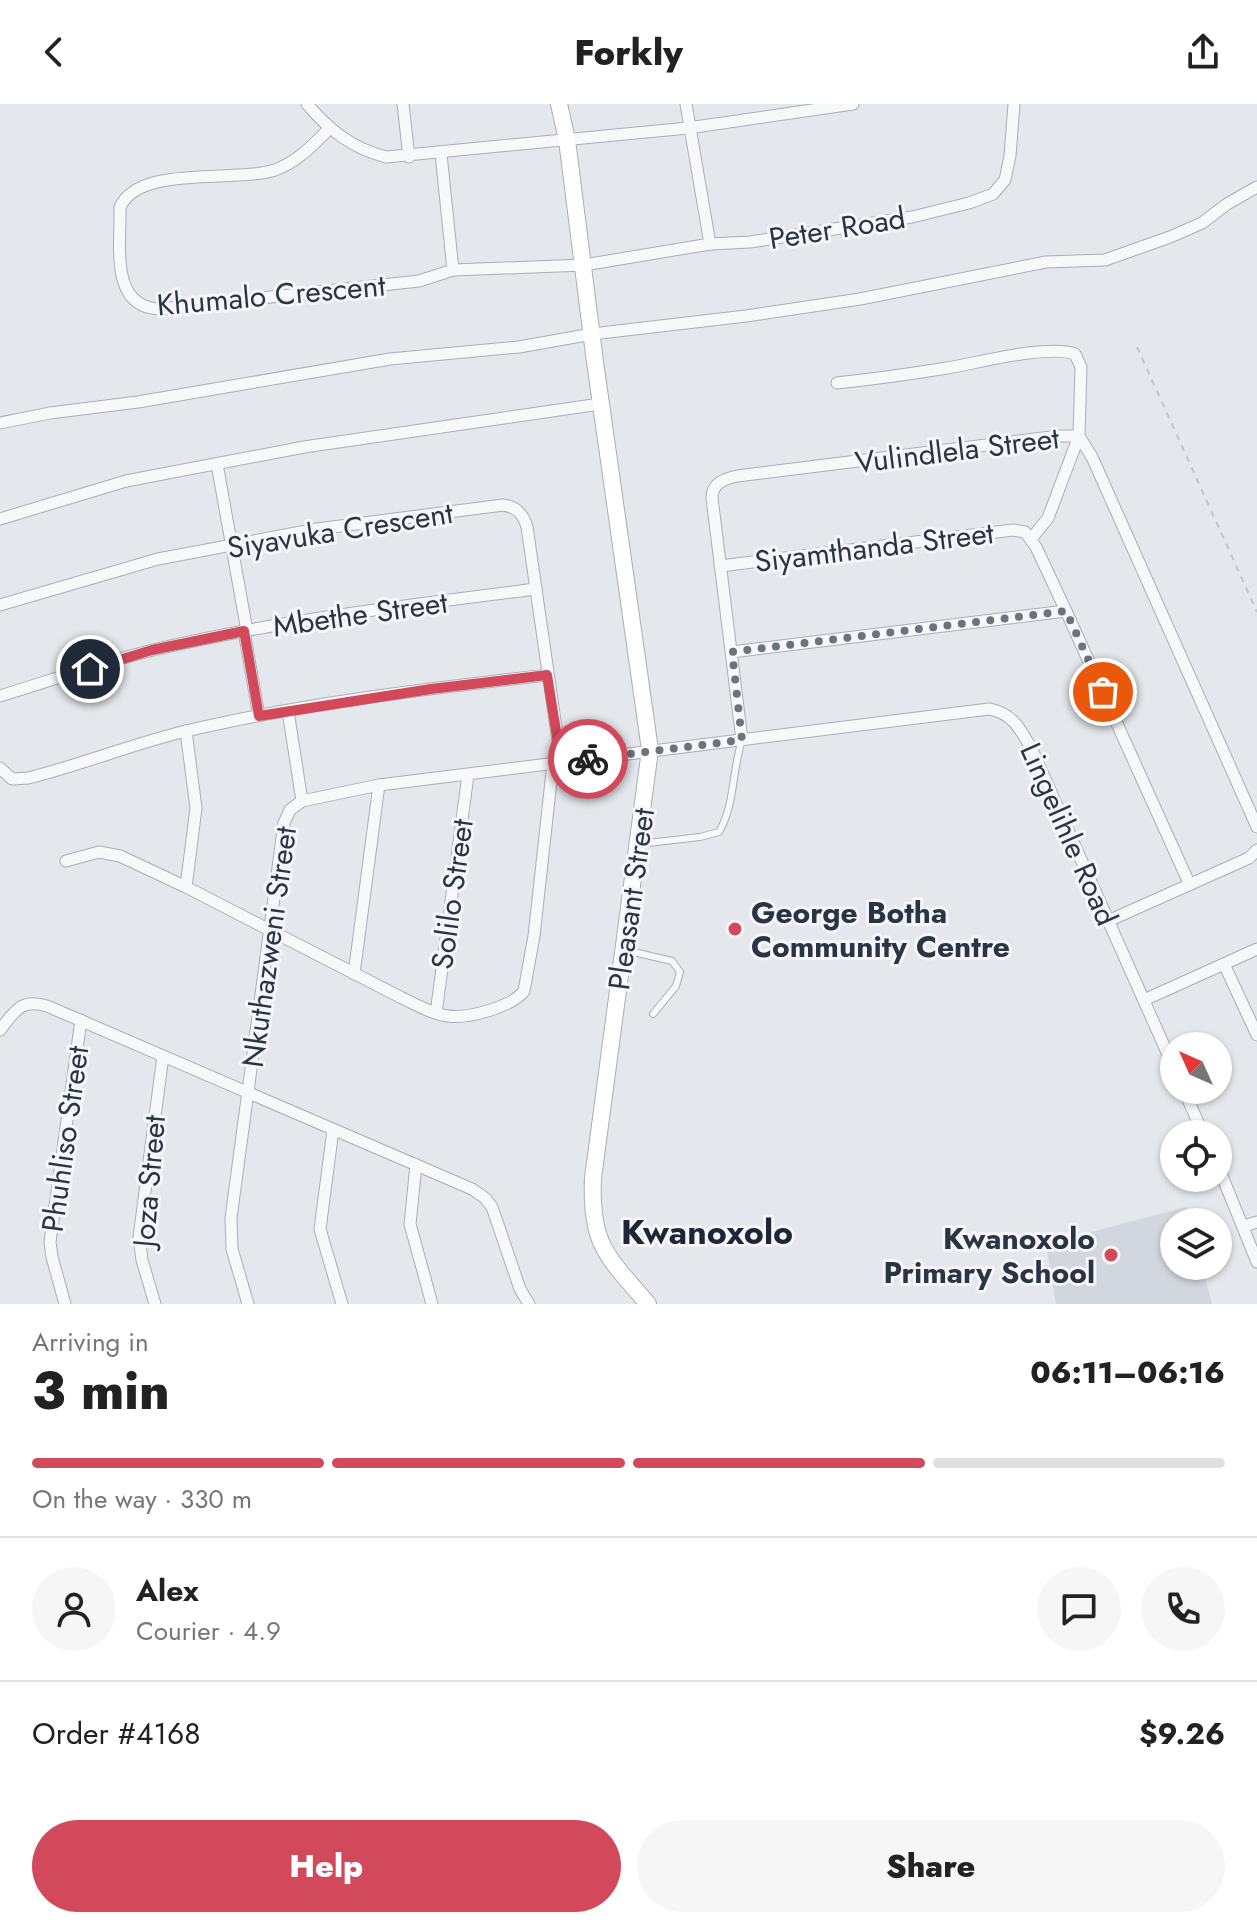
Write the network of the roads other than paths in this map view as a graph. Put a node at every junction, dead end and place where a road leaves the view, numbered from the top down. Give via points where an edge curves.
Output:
1 (307, 104) edge
2 (403, 104) edge
3 (559, 104) edge
4 (686, 104) edge
5 (853, 104) edge
6 (1014, 104) edge
7 (688, 128) junction
8 (329, 129) junction
9 (567, 140) junction
10 (441, 154) junction
11 (409, 157) junction
12 (1257, 187) edge
13 (710, 244) junction
14 (584, 265) junction
15 (453, 270) junction
16 (592, 334) junction
17 (837, 383) dead end
18 (600, 404) junction
19 (0, 423) edge
20 (1079, 436) junction
21 (217, 464) junction
22 (0, 519) edge
23 (1031, 539) junction
24 (231, 546) junction
25 (720, 566) junction
26 (536, 589) junction
27 (0, 605) edge
28 (1066, 611) junction
29 (246, 631) junction
30 (732, 652) junction
31 (547, 675) junction
32 (0, 696) edge
33 (288, 711) junction
34 (259, 716) junction
35 (186, 731) junction
36 (742, 740) junction
37 (650, 750) junction
38 (557, 763) junction
39 (0, 768) edge
40 (468, 775) junction
41 (379, 785) junction
42 (302, 801) junction
43 (1257, 827) edge
44 (639, 844) junction
45 (1257, 850) edge
46 (66, 861) dead end
47 (1189, 883) junction
48 (186, 887) junction
49 (1108, 921) junction
50 (271, 930) junction
51 (1257, 949) edge
52 (625, 950) junction
53 (1224, 964) junction
54 (354, 974) junction
55 (1144, 1000) junction
56 (436, 1013) junction
57 (653, 1014) dead end
58 (81, 1020) junction
59 (0, 1030) edge
60 (1257, 1035) edge
61 (1160, 1036) edge
62 (163, 1056) junction
63 (248, 1093) junction
64 (333, 1130) junction
65 (416, 1165) junction
66 (1229, 1192) edge
67 (1257, 1222) edge
68 (1244, 1226) junction
69 (1257, 1262) edge
70 (65, 1304) edge
71 (155, 1304) edge
72 (248, 1304) edge
73 (342, 1304) edge
74 (432, 1304) edge
75 (529, 1304) edge
76 (648, 1304) edge

1 - 8 street
2 - 11 street
3 - 9 street, Pleasant Street
4 - 7 street
5 - 7 street
6 - 13 street, Peter Road via 1008,170 999,189 983,199 837,229
7 - 9 street
7 - 13 street
8 - 11 street via 369,152
8 - 15 street, Khumalo Crescent via 293,162 270,171 156,182 132,190 120,207 123,279 129,297 142,308 160,309 419,281
9 - 10 street
9 - 14 street, Pleasant Street
10 - 11 street
10 - 15 street
12 - 16 street via 1202,223 1105,260 1046,262 860,299
13 - 14 street, Peter Road
14 - 15 street, Khumalo Crescent
14 - 16 street, Pleasant Street
16 - 18 street, Pleasant Street
16 - 19 street via 390,359
17 - 20 street via 1070,352 1081,367
18 - 21 street
18 - 37 street, Pleasant Street
20 - 23 street via 1048,518
20 - 25 street, Vulindlela Street via 727,478 712,490
20 - 43 street, Vulindlela Street
21 - 22 street via 126,481
21 - 24 street
23 - 25 street, Siyamthanda Street via 1013,530
23 - 28 street, Siyamthanda Street
24 - 26 street, Siyavuka Crescent via 503,505 525,521
24 - 27 street, Siyavuka Crescent via 158,559
24 - 29 street
25 - 30 street, Vulindlela Street
26 - 29 street, Mbethe Street
26 - 31 street, Siyavuka Crescent
28 - 30 street
28 - 47 street, Siyamthanda Street
29 - 32 street, Mbethe Street via 152,650
29 - 34 street
30 - 36 street, Vulindlela Street
31 - 33 street
31 - 38 street, Siyavuka Crescent
33 - 34 street
33 - 42 street
34 - 35 street
35 - 39 street via 28,778 12,779
35 - 48 street via 196,808
36 - 37 street, Lingelihle Road
36 - 44 lane via 719,832
36 - 49 street, Lingelihle Road via 989,709 1007,715 1033,752
37 - 38 street, Nkuthazweni Street
37 - 44 street, Pleasant Street
38 - 40 street, Nkuthazweni Street
38 - 56 street, Siyavuka Crescent via 524,991 510,1003 461,1017
40 - 41 street, Nkuthazweni Street
40 - 56 street, Solilo Street
41 - 42 street, Nkuthazweni Street
41 - 54 street
42 - 50 street, Nkuthazweni Street via 284,823
44 - 52 street, Pleasant Street
45 - 47 street
46 - 48 street via 107,852
47 - 49 street
48 - 50 street
49 - 55 street, Lingelihle Road
50 - 54 street
50 - 63 street, Nkuthazweni Street
51 - 53 street
52 - 57 lane via 672,961 680,972 676,986
52 - 76 street, Pleasant Street via 592,1199 594,1224 608,1257
53 - 55 street
53 - 60 street
54 - 56 street
55 - 61 street, Lingelihle Road
58 - 59 street via 32,1002 18,1008
58 - 62 street
58 - 70 street, Phuhliso Street via 50,1242
62 - 63 street
62 - 71 street, Joza Street via 139,1237
63 - 64 street
63 - 72 street, Nkuthazweni Street via 230,1235
64 - 65 street
64 - 73 street via 320,1229
65 - 74 street via 410,1224
65 - 75 street via 489,1202
66 - 68 street
67 - 68 street
68 - 69 street

